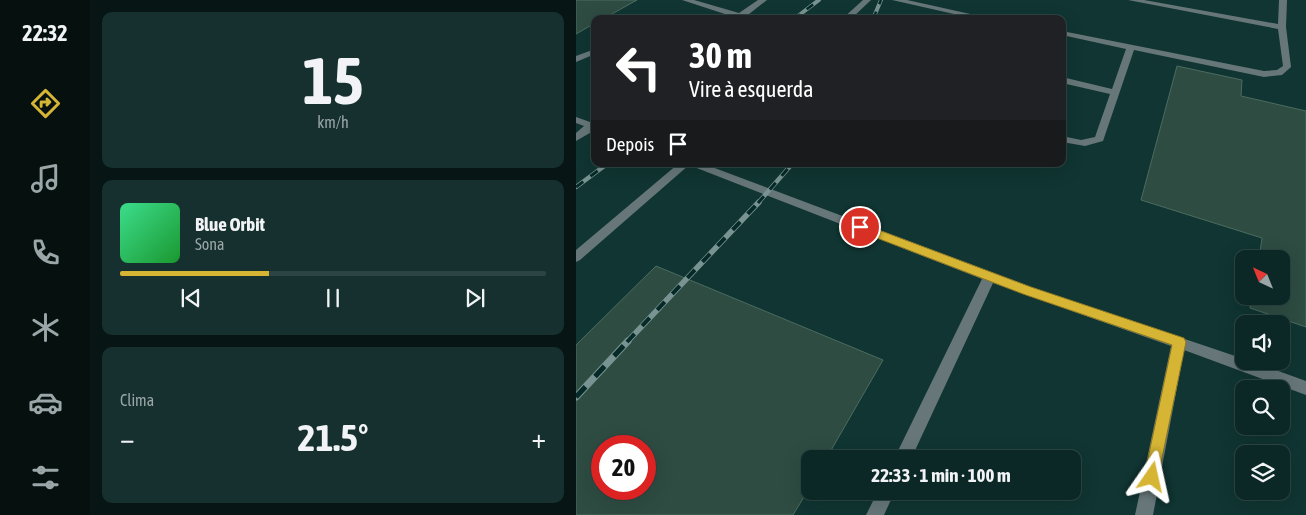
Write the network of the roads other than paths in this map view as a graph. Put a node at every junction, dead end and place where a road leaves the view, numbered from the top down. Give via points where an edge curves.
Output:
1 (686, 0) edge
2 (763, 0) edge
3 (867, 0) edge
4 (896, 0) edge
5 (1132, 0) edge
6 (1283, 0) edge
7 (732, 15) edge
8 (741, 15) edge
9 (850, 15) edge
10 (969, 15) edge
11 (1282, 26) junction
12 (1066, 34) edge
13 (1131, 47) junction
14 (591, 53) edge
15 (576, 59) edge
16 (1066, 81) edge
17 (1116, 92) junction
18 (576, 120) edge
19 (591, 124) edge
20 (591, 127) edge
21 (576, 138) edge
22 (1066, 141) edge
23 (681, 167) edge
24 (702, 167) edge
25 (576, 258) edge
26 (990, 276) junction
27 (1180, 342) junction
28 (1306, 388) edge
29 (906, 450) edge
30 (883, 500) edge
31 (876, 515) edge
32 (1144, 515) edge

1 - 7 lane
2 - 8 lane
3 - 9 lane
4 - 10 lane
5 - 11 lane
6 - 11 lane
11 - 13 lane via 1287,67 1279,73 1264,74
12 - 13 lane
13 - 17 lane
14 - 15 lane
16 - 17 lane
17 - 22 lane via 1099,138 1091,144
18 - 19 lane
20 - 21 lane
23 - 25 lane
24 - 26 lane
26 - 27 lane
26 - 29 lane
27 - 28 lane
27 - 32 lane
30 - 31 lane

